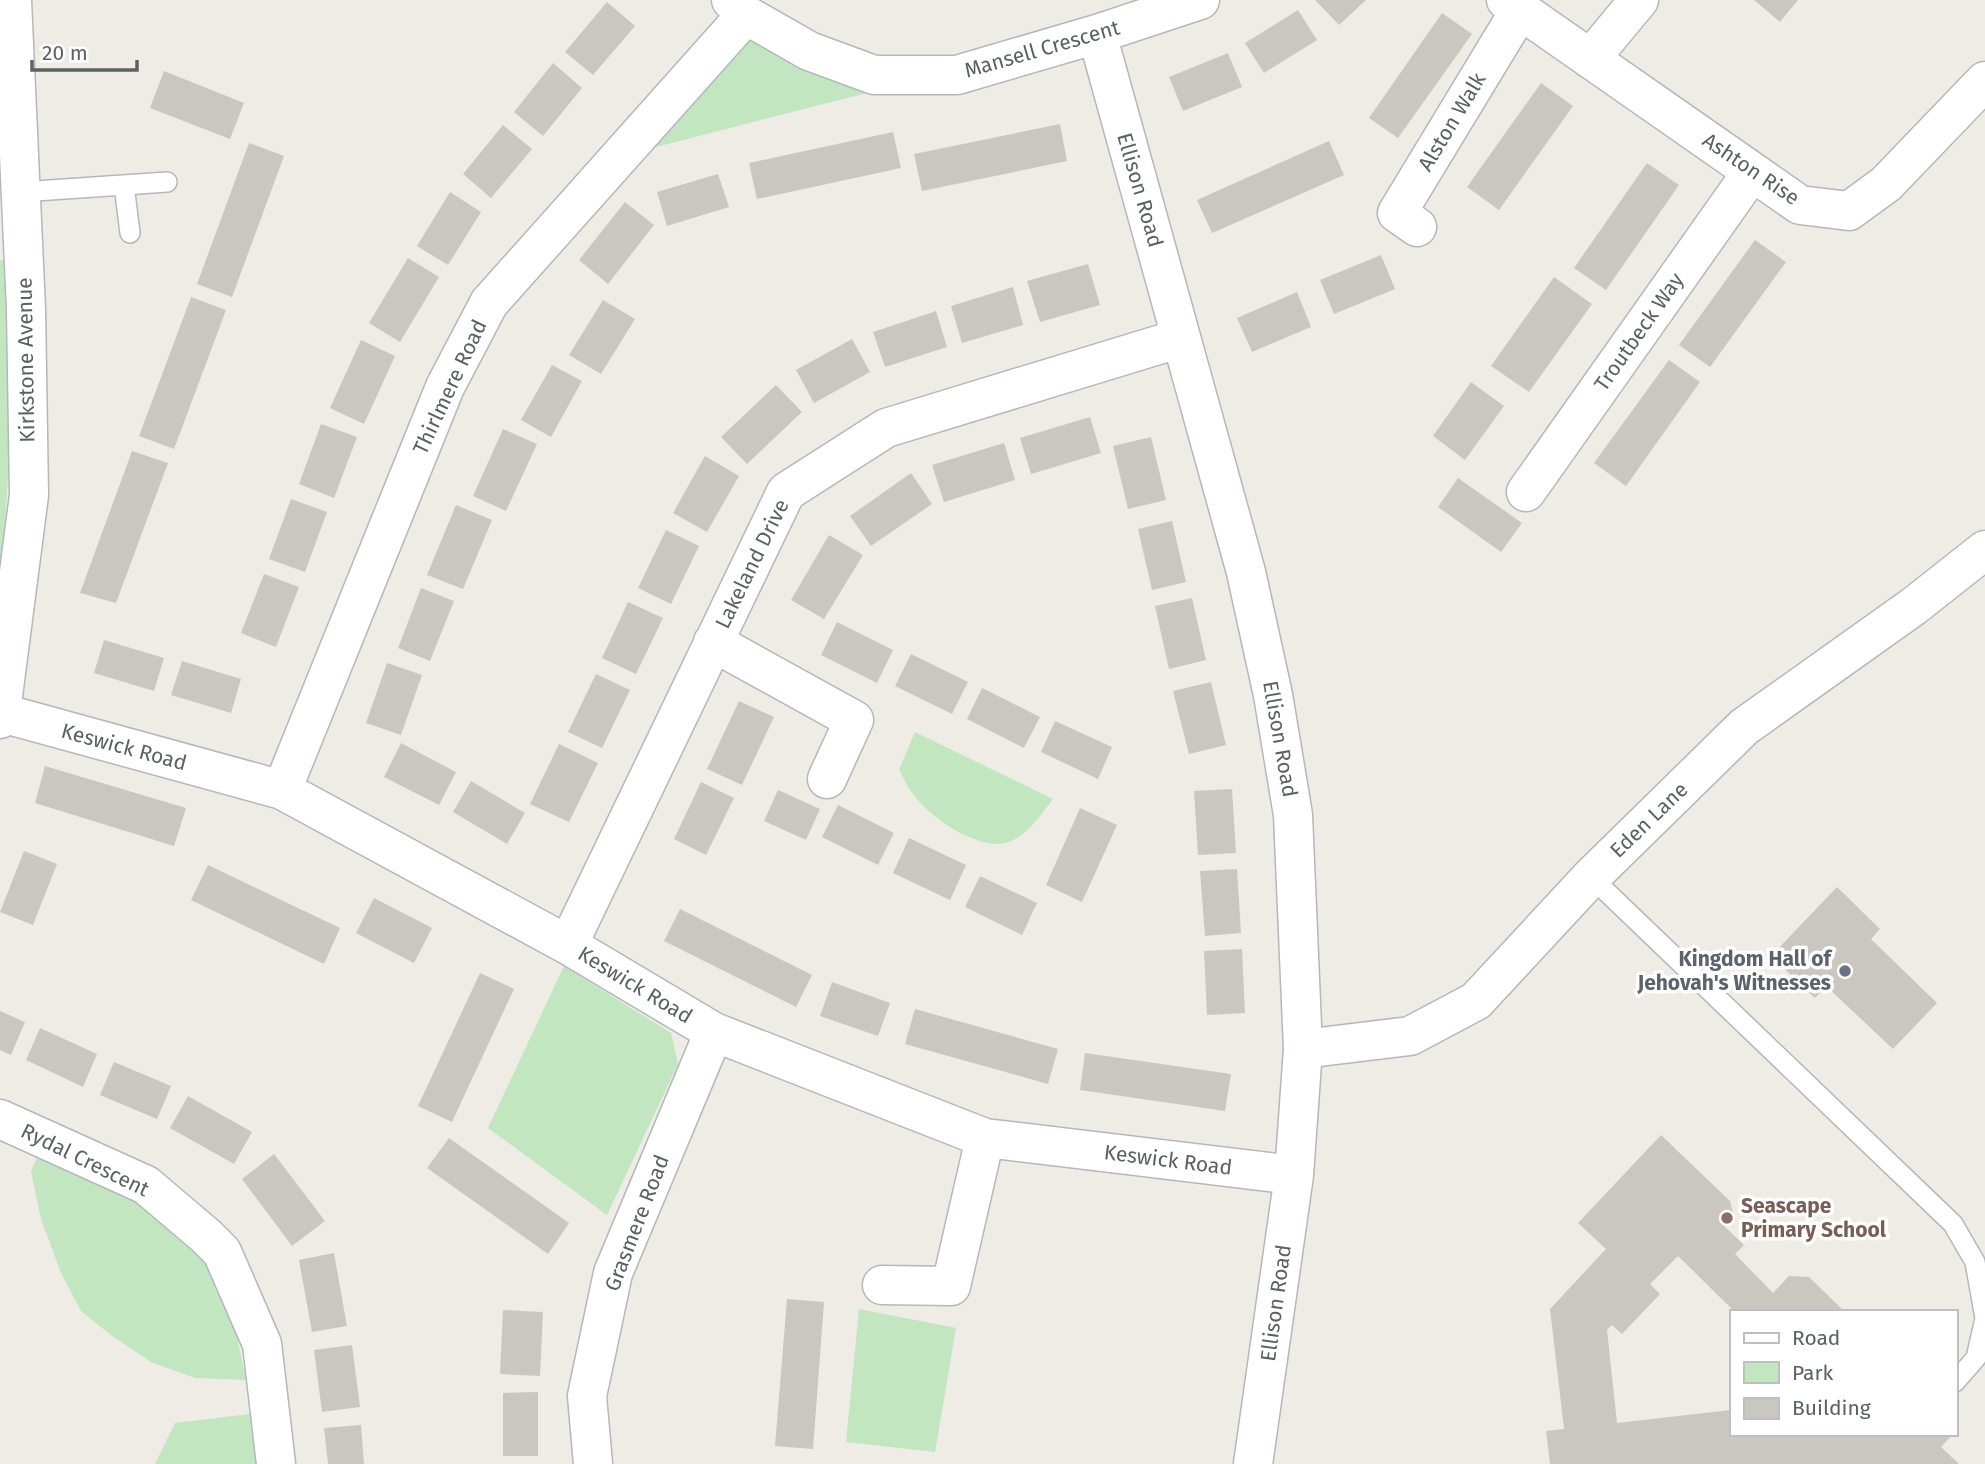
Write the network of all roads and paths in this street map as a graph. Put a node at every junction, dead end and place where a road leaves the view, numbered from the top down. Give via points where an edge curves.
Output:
1 (12, 0) edge
2 (1200, 0) edge
3 (1639, 0) edge
4 (1513, 5) edge
5 (739, 8) edge
6 (1097, 34) junction
7 (1590, 59) junction
8 (1985, 81) edge
9 (1752, 172) junction
10 (167, 182) dead end
11 (124, 185) junction
12 (21, 192) junction
13 (1417, 227) dead end
14 (130, 233) dead end
15 (1181, 338) junction
16 (1526, 492) dead end
17 (1985, 550) edge
18 (713, 642) junction
19 (1, 716) edge
20 (827, 779) dead end
21 (282, 790) junction
22 (1591, 877) junction
23 (568, 945) junction
24 (714, 1032) junction
25 (1303, 1049) junction
26 (0, 1119) edge
27 (985, 1138) junction
28 (1294, 1175) junction
29 (882, 1285) dead end
30 (1985, 1318) edge
31 (1957, 1380) edge
32 (276, 1464) edge
33 (593, 1464) edge
34 (1253, 1464) edge

1 - 12 street, Kirkstone Avenue
2 - 6 street, Mansell Crescent
3 - 7 street
4 - 7 street, Ashton Rise
4 - 13 street, Alston Walk via 1397,213
5 - 6 street, Mansell Crescent via 809,51 874,75 957,75
5 - 21 street, Thirlmere Road via 489,303 445,387
6 - 15 street, Ellison Road
7 - 9 street, Ashton Rise
8 - 9 street, Ashton Rise via 1886,184 1849,211 1800,205
9 - 16 street, Troutbeck Way
10 - 11 lane
11 - 12 lane
11 - 14 lane
12 - 19 street, Kirkstone Avenue via 29,495
15 - 18 street, Lakeland Drive via 886,428 786,492
15 - 25 street, Ellison Road via 1247,572 1273,695 1293,815
17 - 22 street, Eden Lane via 1744,727
18 - 20 street via 854,720
18 - 23 street, Lakeland Drive
19 - 21 street, Keswick Road
21 - 23 street, Keswick Road
22 - 25 street, Eden Lane via 1476,1001 1410,1036
22 - 30 lane via 1954,1224 1975,1262
23 - 24 street, Keswick Road
24 - 27 street, Keswick Road
24 - 33 street, Grasmere Road via 613,1273 587,1396
25 - 28 street, Ellison Road
26 - 32 street, Rydal Crescent via 146,1185 222,1252 262,1344
27 - 28 street, Keswick Road
27 - 29 street via 951,1286
28 - 34 street, Ellison Road
30 - 31 lane via 1976,1358

